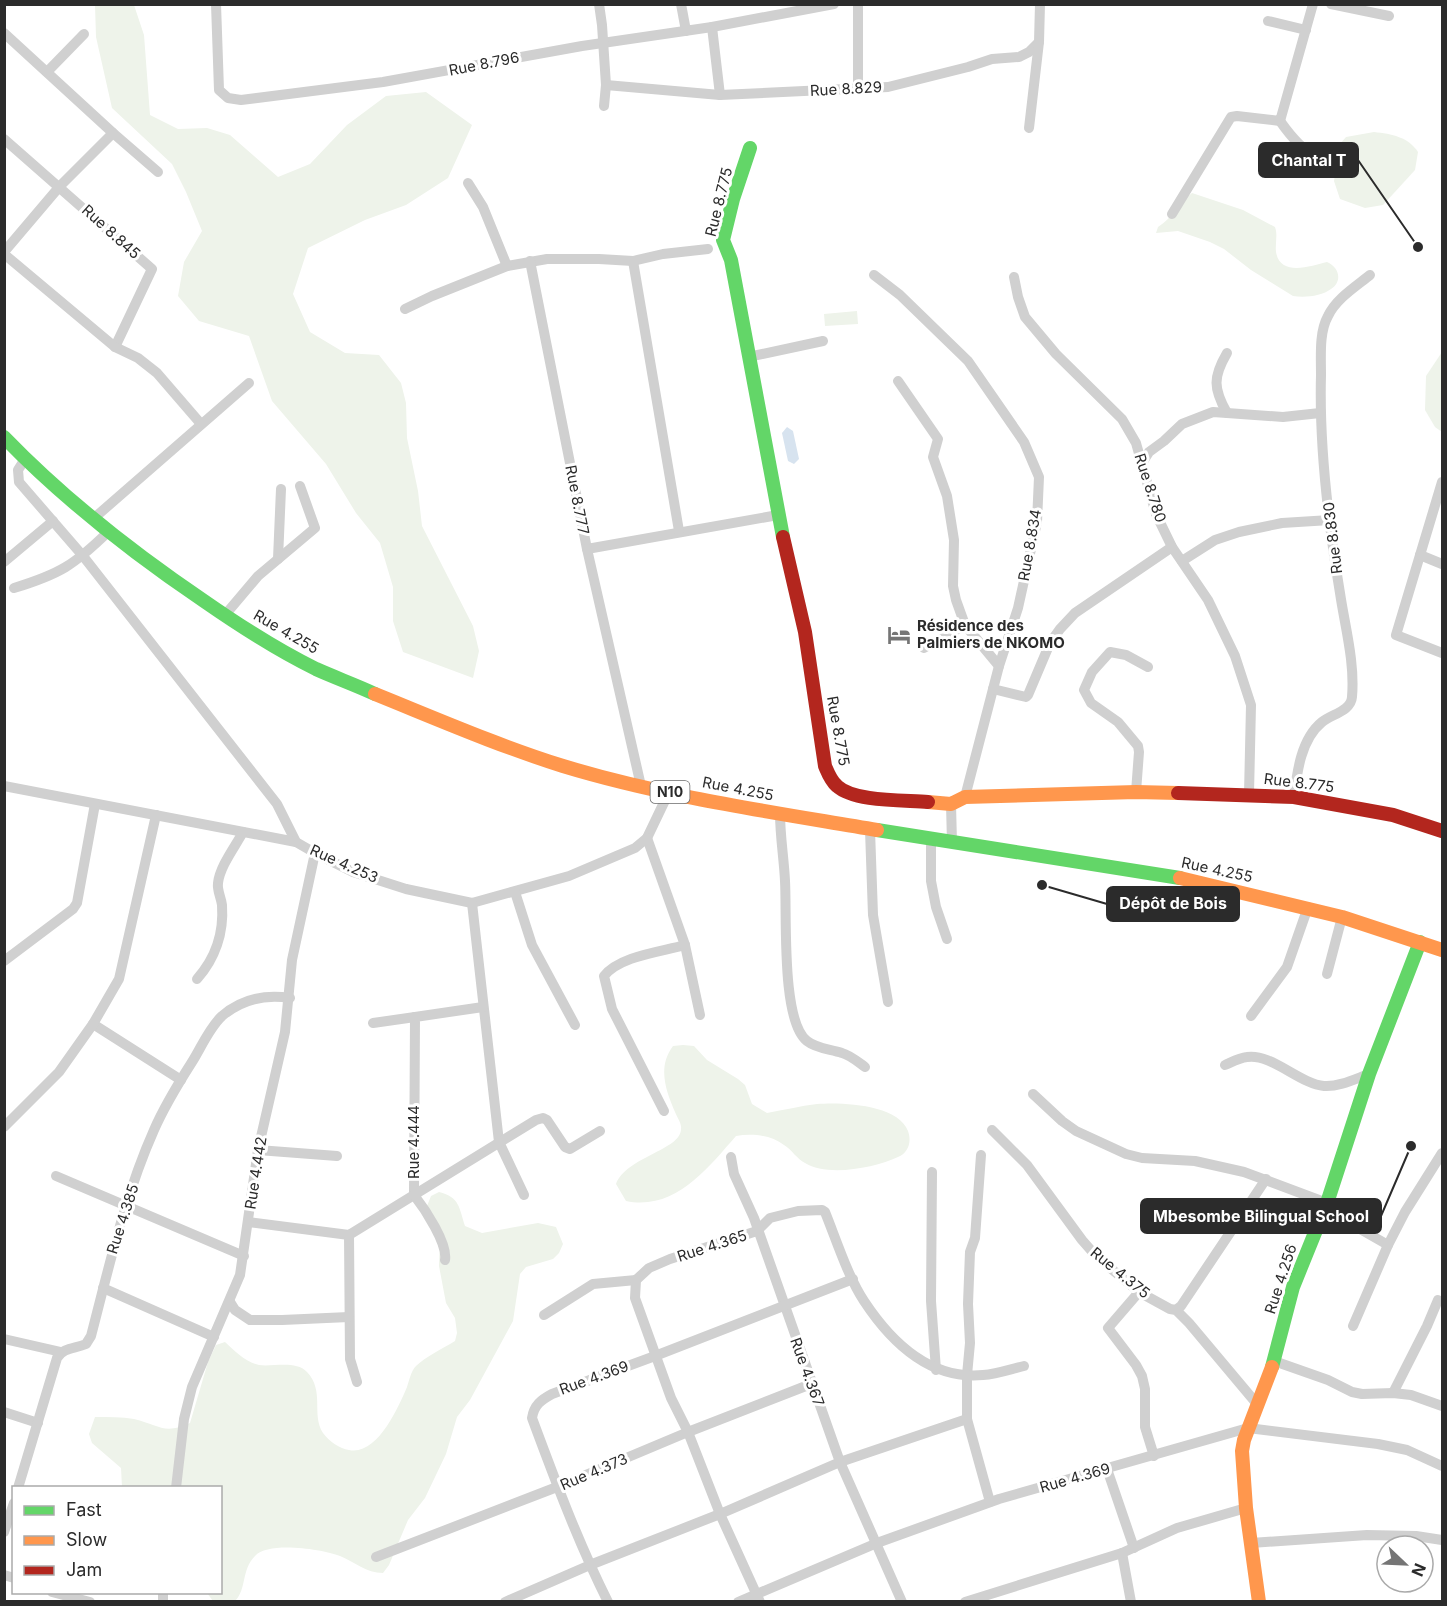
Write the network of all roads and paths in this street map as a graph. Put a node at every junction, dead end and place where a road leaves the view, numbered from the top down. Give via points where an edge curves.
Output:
1 (216, 4) edge
2 (599, 4) edge
3 (681, 4) edge
4 (834, 4) edge
5 (858, 4) edge
6 (1040, 4) edge
7 (1313, 4) edge
8 (1331, 4) edge
9 (1389, 16) dead end
10 (1268, 21) dead end
11 (712, 27) junction
12 (1306, 30) junction
13 (686, 31) junction
14 (4, 33) edge
15 (84, 34) dead end
16 (1039, 42) junction
17 (602, 43) junction
18 (47, 72) junction
19 (606, 85) junction
20 (858, 89) junction
21 (720, 95) junction
22 (604, 106) dead end
23 (1280, 121) junction
24 (1029, 128) dead end
25 (113, 133) junction
26 (4, 139) edge
27 (750, 148) dead end
28 (1323, 160) dead end
29 (158, 172) dead end
30 (468, 183) dead end
31 (60, 186) junction
32 (1172, 214) dead end
33 (708, 249) dead end
34 (4, 253) edge
35 (530, 261) junction
36 (633, 261) junction
37 (507, 266) junction
38 (874, 275) dead end
39 (1370, 275) dead end
40 (1014, 277) dead end
41 (405, 309) dead end
42 (823, 340) dead end
43 (115, 347) junction
44 (1227, 353) dead end
45 (748, 357) junction
46 (898, 381) dead end
47 (249, 383) dead end
48 (1227, 413) junction
49 (1320, 413) junction
50 (201, 424) junction
51 (4, 437) edge
52 (26, 459) junction
53 (1142, 463) junction
54 (1443, 482) edge
55 (300, 486) dead end
56 (281, 489) dead end
57 (778, 514) junction
58 (93, 519) junction
59 (1330, 520) junction
60 (53, 521) junction
61 (108, 531) junction
62 (679, 531) junction
63 (1172, 546) junction
64 (586, 549) junction
65 (1420, 555) junction
66 (83, 556) junction
67 (278, 559) junction
68 (1182, 561) junction
69 (4, 562) edge
70 (1443, 564) edge
71 (14, 588) dead end
72 (225, 615) junction
73 (965, 624) junction
74 (924, 648) dead end
75 (1443, 653) edge
76 (999, 666) junction
77 (1148, 667) dead end
78 (993, 689) junction
79 (4, 786) edge
80 (641, 786) junction
81 (669, 792) junction
82 (1136, 792) junction
83 (1249, 794) junction
84 (965, 797) junction
85 (1294, 797) junction
86 (95, 804) junction
87 (951, 804) junction
88 (780, 813) junction
89 (156, 815) junction
90 (870, 830) junction
91 (1443, 831) edge
92 (243, 832) junction
93 (647, 838) junction
94 (931, 840) junction
95 (297, 842) junction
96 (952, 843) junction
97 (315, 853) junction
98 (516, 892) junction
99 (472, 903) junction
100 (1308, 908) junction
101 (1342, 917) junction
102 (947, 939) dead end
103 (1420, 942) junction
104 (685, 945) junction
105 (1443, 950) edge
106 (4, 961) edge
107 (1327, 974) dead end
108 (197, 979) dead end
109 (290, 998) junction
110 (888, 1002) dead end
111 (483, 1007) junction
112 (700, 1015) dead end
113 (1251, 1016) dead end
114 (415, 1017) junction
115 (373, 1023) dead end
116 (93, 1024) junction
117 (575, 1025) dead end
118 (1225, 1065) dead end
119 (865, 1067) dead end
120 (1369, 1074) junction
121 (181, 1080) junction
122 (1033, 1094) dead end
123 (664, 1111) dead end
124 (4, 1127) edge
125 (992, 1130) dead end
126 (600, 1131) dead end
127 (499, 1142) junction
128 (258, 1150) junction
129 (1443, 1153) edge
130 (981, 1155) dead end
131 (337, 1156) dead end
132 (731, 1157) dead end
133 (932, 1172) dead end
134 (56, 1176) dead end
135 (1266, 1179) junction
136 (414, 1195) junction
137 (524, 1195) dead end
138 (127, 1206) junction
139 (1326, 1206) junction
140 (249, 1222) junction
141 (757, 1231) junction
142 (349, 1235) junction
143 (1388, 1245) junction
144 (244, 1256) junction
145 (445, 1260) dead end
146 (854, 1279) junction
147 (636, 1280) junction
148 (103, 1288) junction
149 (1139, 1292) junction
150 (1438, 1300) dead end
151 (230, 1302) junction
152 (784, 1306) junction
153 (1176, 1310) junction
154 (544, 1315) dead end
155 (349, 1317) junction
156 (1353, 1326) dead end
157 (214, 1336) junction
158 (4, 1339) edge
159 (61, 1352) junction
160 (655, 1356) junction
161 (1274, 1361) junction
162 (1024, 1366) dead end
163 (936, 1370) junction
164 (967, 1375) junction
165 (357, 1382) dead end
166 (811, 1384) junction
167 (1393, 1393) junction
168 (1257, 1404) junction
169 (1443, 1406) edge
170 (4, 1412) edge
171 (967, 1419) junction
172 (38, 1423) junction
173 (1248, 1428) junction
174 (688, 1432) junction
175 (1154, 1456) junction
176 (840, 1461) junction
177 (1443, 1466) edge
178 (1107, 1469) junction
179 (19, 1486) edge
180 (176, 1486) edge
181 (557, 1487) junction
182 (990, 1502) junction
183 (1246, 1508) junction
184 (12, 1509) edge
185 (720, 1514) junction
186 (4, 1532) edge
187 (1443, 1540) edge
188 (877, 1543) junction
189 (1251, 1543) junction
190 (1134, 1548) junction
191 (1122, 1553) junction
192 (376, 1557) dead end
193 (590, 1565) junction
194 (56, 1594) edge
195 (759, 1598) edge
196 (90, 1602) edge
197 (506, 1602) edge
198 (608, 1602) edge
199 (738, 1602) edge
200 (902, 1602) edge
201 (965, 1602) edge
202 (1131, 1602) edge
203 (1259, 1602) edge

1 - 17 street, Rue 8.796 via 219,90 228,98 241,100 383,82
2 - 17 street
3 - 13 street
4 - 11 street, Rue 8.796
5 - 20 street
6 - 16 street
7 - 12 street
8 - 9 street
10 - 12 street
11 - 13 street, Rue 8.796
11 - 21 street
12 - 23 street
13 - 17 street, Rue 8.796
14 - 18 street
15 - 18 street
16 - 20 street, Rue 8.829 via 1019,57 992,59 898,85
16 - 24 street
17 - 19 street
18 - 25 street
19 - 21 street, Rue 8.829
19 - 22 street
20 - 21 street, Rue 8.829
23 - 28 street via 1298,143
23 - 32 street via 1231,117
25 - 29 street
25 - 31 street
26 - 31 street, Rue 8.845
27 - 45 main road, Rue 8.775 via 723,240 731,260
30 - 37 street via 483,207
31 - 34 street
31 - 43 street, Rue 8.845 via 153,269
33 - 36 street
34 - 43 street
35 - 36 street
35 - 37 street
35 - 64 street, Rue 8.777
36 - 62 street
37 - 41 street
38 - 76 street, Rue 8.834 via 968,361 1024,442 1039,477 1037,522 1018,608
39 - 49 street, Rue 8.830 via 1335,304 1326,318
40 - 53 street, Rue 8.780 via 1024,317 1122,419
42 - 45 street
43 - 50 street via 138,358 156,373
44 - 48 street via 1215,380
45 - 57 main road, Rue 8.775
46 - 73 street via 938,439 933,457 947,496 954,540 953,586
47 - 50 street
48 - 49 street via 1282,417
48 - 53 street via 1213,412 1182,424
49 - 59 street, Rue 8.830
50 - 58 street
51 - 52 main road, Rue 4.255 / N10
52 - 58 main road, Rue 4.255 / N10
52 - 60 street, Rue 4.253 via 18,470 20,482
53 - 63 street, Rue 8.780 via 1156,514
54 - 65 street
55 - 67 street via 315,528
56 - 67 street
57 - 62 street, Rue 8.777
57 - 87 main road, Rue 8.775 via 805,632 825,766 833,784 856,796
58 - 61 main road, Rue 4.255 / N10
59 - 68 street via 1282,523 1239,532 1215,540
59 - 85 street, Rue 8.830 via 1351,656 1353,697 1348,706 1314,732 1303,752
60 - 66 street, Rue 4.253
60 - 69 street
61 - 66 street
61 - 72 main road, Rue 4.255 / N10
62 - 64 street, Rue 8.777
63 - 68 street, Rue 8.780
63 - 78 street via 1075,613 1060,628 1026,697
64 - 80 street
65 - 70 street
65 - 75 street via 1396,635
66 - 71 street via 46,578
66 - 95 street, Rue 4.253 via 278,804
67 - 72 street
68 - 83 street, Rue 8.780 via 1208,600 1236,656 1251,705
72 - 80 main road, Rue 4.255 / N10 via 316,669 415,711 553,762
73 - 74 street
73 - 76 street
76 - 78 street, Rue 8.834
77 - 82 street via 1126,655 1110,652 1092,672 1084,690 1091,703 1118,722 1138,746
78 - 84 street, Rue 8.834
79 - 86 street
80 - 81 main road, Rue 4.255 / N10
81 - 88 main road, Rue 4.255 / N10
81 - 93 street
82 - 83 main road, Rue 8.775
82 - 84 main road, Rue 8.775
83 - 85 main road, Rue 8.775
84 - 87 main road, Rue 8.775
85 - 91 main road, Rue 8.775 via 1393,815
86 - 89 street
86 - 106 street via 77,903
87 - 96 street
88 - 90 main road, Rue 4.255 / N10
88 - 119 street via 788,984 799,1032 818,1047 844,1053
89 - 92 street
89 - 116 street via 119,979
90 - 94 main road, Rue 4.255 / N10
90 - 110 street via 873,915
92 - 95 street
92 - 108 street via 219,875 222,912 217,947
93 - 98 street, Rue 4.253 via 635,848 603,862
93 - 104 street
94 - 96 main road, Rue 4.255 / N10
94 - 102 street via 931,881
95 - 97 street, Rue 4.253
96 - 100 main road, Rue 4.255 / N10 via 1189,879
97 - 99 street, Rue 4.253 via 353,872 406,889
97 - 109 street, Rue 4.442 via 292,960
98 - 99 street, Rue 4.253
98 - 117 street via 532,945
99 - 111 street
100 - 101 main road, Rue 4.255 / N10
100 - 113 street via 1287,967
101 - 103 main road, Rue 4.255 / N10
101 - 107 street
103 - 105 main road, Rue 4.255 / N10
103 - 120 main road, Rue 4.256
104 - 112 street
104 - 123 street via 630,959 609,969 604,976 612,1009
109 - 121 street, Rue 4.385 via 258,997 221,1017
109 - 128 street, Rue 4.442
111 - 114 street
111 - 127 street
114 - 115 street
114 - 136 street, Rue 4.444
116 - 121 street
116 - 124 street via 59,1072
118 - 120 street via 1249,1056 1272,1062 1323,1086
120 - 139 main road, Rue 4.256
121 - 138 street, Rue 4.385 via 154,1130
122 - 135 street via 1076,1131 1126,1154 1195,1161
125 - 149 street, Rue 4.375 via 1027,1165 1096,1256
126 - 127 street via 570,1149 543,1118
127 - 136 street
127 - 137 street
128 - 131 street
128 - 140 street, Rue 4.442
129 - 143 street
130 - 164 street via 975,1238 970,1252
132 - 141 street, Rue 4.367
133 - 163 street via 931,1300
134 - 138 street
135 - 139 street
135 - 153 street
136 - 142 street, Rue 4.444
136 - 145 street via 441,1239
138 - 144 street
138 - 148 street, Rue 4.385
139 - 143 street
139 - 161 main road, Rue 4.256 via 1293,1287
140 - 142 street
140 - 144 street, Rue 4.442
141 - 146 street, Rue 4.365 via 770,1218 822,1210
141 - 147 street, Rue 4.365 via 670,1259
141 - 152 street, Rue 4.367
142 - 155 street
143 - 156 street
144 - 151 street, Rue 4.442
146 - 152 street, Rue 4.369
146 - 163 street, Rue 4.365 via 863,1300 891,1337
147 - 154 street via 593,1284
147 - 160 street via 635,1298
148 - 157 street
148 - 159 street, Rue 4.385 via 86,1344
149 - 153 street, Rue 4.375
149 - 175 street via 1108,1328 1142,1376 1145,1427
150 - 167 street
151 - 155 street via 250,1320
151 - 157 street, Rue 4.442
152 - 160 street, Rue 4.369
152 - 166 street, Rue 4.367
153 - 168 street, Rue 4.375
155 - 165 street via 351,1359
157 - 180 street, Rue 4.442 via 188,1402
158 - 159 street
159 - 172 street
160 - 174 street
160 - 181 street, Rue 4.369 via 539,1402 532,1418
161 - 167 street via 1352,1392
161 - 168 main road, Rue 4.256
162 - 164 street, Rue 4.365
163 - 164 street, Rue 4.365
164 - 171 street
166 - 174 street, Rue 4.373
166 - 176 street, Rue 4.367
167 - 169 street
168 - 173 main road, Rue 4.256
170 - 172 street
171 - 176 street
171 - 182 street
172 - 179 street
173 - 175 street, Rue 4.369
173 - 177 street via 1378,1444 1407,1450
173 - 183 main road, Rue 4.256 via 1242,1451
174 - 181 street, Rue 4.373
174 - 185 street
175 - 178 street, Rue 4.369
176 - 185 street
176 - 188 street, Rue 4.367
178 - 182 street, Rue 4.369
178 - 190 street
181 - 192 street, Rue 4.373
181 - 193 street, Rue 4.369
182 - 188 street, Rue 4.369
183 - 189 main road, Rue 4.256
183 - 190 street via 1177,1528
184 - 186 street
185 - 193 street
185 - 195 street
187 - 189 street via 1367,1535
188 - 195 street, Rue 4.369
188 - 200 street, Rue 4.367
189 - 203 main road, Rue 4.256
190 - 191 street
191 - 201 street
191 - 202 street
193 - 197 street
193 - 198 street, Rue 4.369
194 - 196 street
195 - 199 street, Rue 4.369

